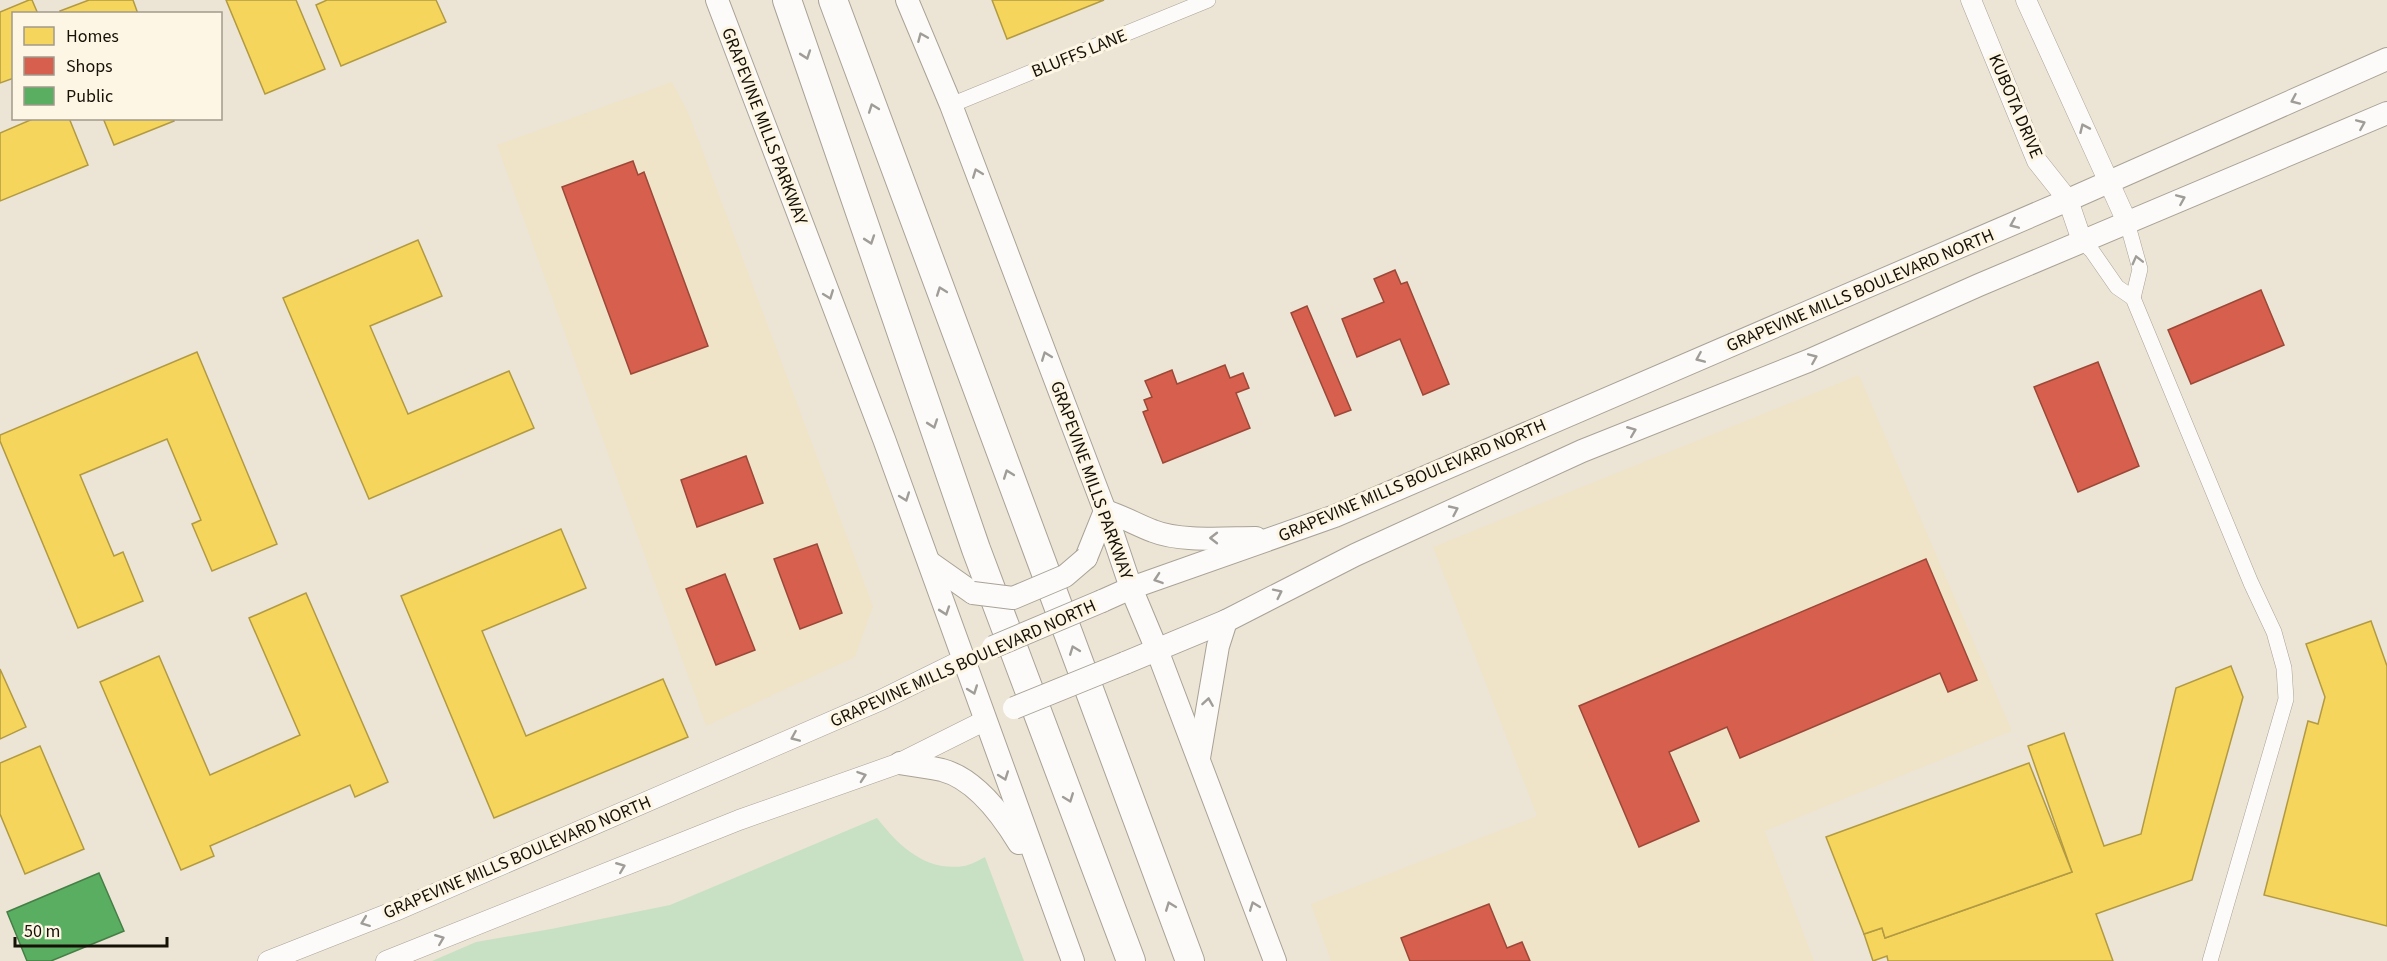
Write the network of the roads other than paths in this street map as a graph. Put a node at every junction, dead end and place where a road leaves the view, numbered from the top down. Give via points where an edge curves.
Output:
1 (717, 0) edge
2 (787, 0) edge
3 (833, 0) edge
4 (907, 0) edge
5 (1208, 0) edge
6 (1971, 0) edge
7 (2026, 0) edge
8 (2387, 59) edge
9 (951, 105) junction
10 (2387, 113) edge
11 (2108, 181) junction
12 (2068, 200) junction
13 (2127, 222) junction
14 (2082, 241) junction
15 (2133, 298) junction
16 (1566, 415) junction
17 (1582, 451) junction
18 (1105, 511) junction
19 (1272, 538) junction
20 (928, 562) junction
21 (1131, 588) junction
22 (1226, 621) junction
23 (1157, 650) junction
24 (962, 660) junction
25 (984, 721) junction
26 (1198, 760) junction
27 (900, 763) junction
28 (1043, 880) junction
29 (268, 961) edge
30 (386, 961) edge
31 (1072, 961) edge
32 (1131, 961) edge
33 (1190, 961) edge
34 (1275, 961) edge
35 (2210, 961) edge

1 -> 20 main road, GRAPEVINE MILLS PARKWAY
2 -> 32 highway via 976,549
33 -> 3 highway
9 -> 4 main road, GRAPEVINE MILLS PARKWAY
5 - 9 street, BLUFFS LANE
6 - 12 street, KUBOTA DRIVE via 2037,161
11 -> 7 street
8 -> 11 main road, GRAPEVINE MILLS BOULEVARD NORTH
18 -> 9 main road, GRAPEVINE MILLS PARKWAY
13 -> 10 main road
11 - 12 main road, GRAPEVINE MILLS BOULEVARD NORTH
11 - 13 street
12 - 14 street, KUBOTA DRIVE
12 -> 16 main road, GRAPEVINE MILLS BOULEVARD NORTH
13 - 14 main road
15 -> 13 street via 2140,269
14 - 15 street via 2117,287
17 -> 14 main road via 1808,360
15 - 35 street via 2274,632 2284,668 2286,699
16 - 17 main road
16 - 19 main road, GRAPEVINE MILLS BOULEVARD NORTH via 1335,516
22 -> 17 main road via 1354,555
19 -> 18 main road via 1192,538 1155,532
18 - 20 main road, bridge via 1086,558 1065,576 1013,598 973,593
18 - 21 main road, GRAPEVINE MILLS PARKWAY
19 -> 21 main road, GRAPEVINE MILLS BOULEVARD NORTH
20 -> 24 main road, GRAPEVINE MILLS PARKWAY
21 - 23 main road, GRAPEVINE MILLS PARKWAY
21 - 24 main road, GRAPEVINE MILLS BOULEVARD NORTH, bridge
22 - 23 main road
26 -> 22 main road
23 - 25 main road, bridge
23 - 26 main road, GRAPEVINE MILLS PARKWAY
24 -> 25 main road, GRAPEVINE MILLS PARKWAY
24 -> 29 street, GRAPEVINE MILLS BOULEVARD NORTH via 881,700 417,902
25 - 27 street
25 -> 28 main road, GRAPEVINE MILLS PARKWAY
34 -> 26 main road, GRAPEVINE MILLS PARKWAY
27 - 28 main road via 944,771 973,786 1006,822
30 -> 27 street via 739,820
28 - 31 main road, GRAPEVINE MILLS PARKWAY

